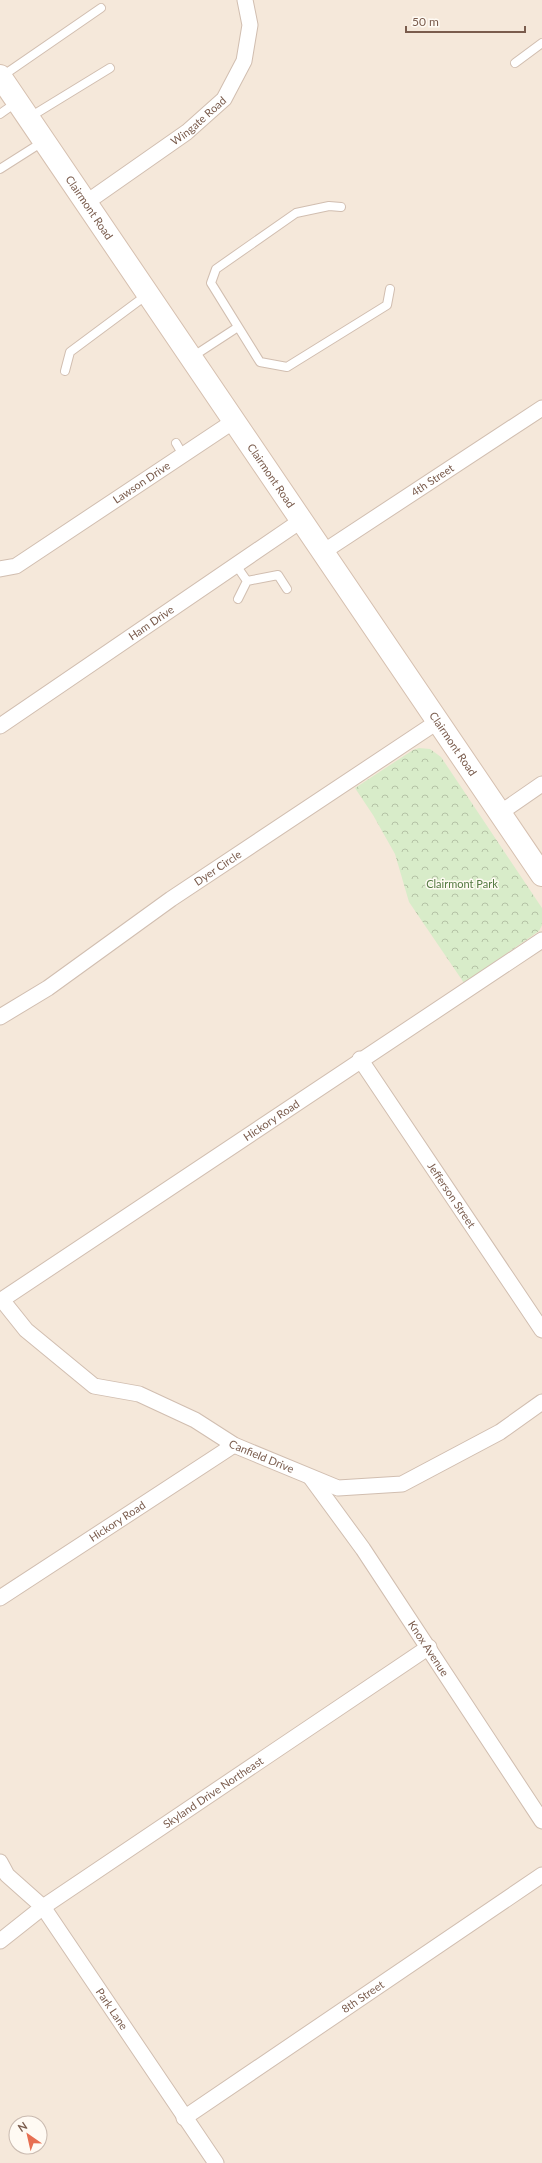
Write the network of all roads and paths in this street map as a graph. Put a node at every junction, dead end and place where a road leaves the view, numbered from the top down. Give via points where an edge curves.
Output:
1 (245, 0) edge
2 (101, 8) dead end
3 (542, 42) edge
4 (515, 63) dead end
5 (110, 68) dead end
6 (0, 77) edge
7 (24, 109) junction
8 (0, 114) edge
9 (44, 140) junction
10 (0, 169) edge
11 (86, 202) junction
12 (341, 207) dead end
13 (390, 289) dead end
14 (149, 294) junction
15 (238, 327) junction
16 (191, 357) junction
17 (64, 371) dead end
18 (542, 408) edge
19 (234, 422) junction
20 (302, 520) junction
21 (323, 552) junction
22 (236, 565) junction
23 (0, 569) edge
24 (247, 581) junction
25 (287, 589) dead end
26 (238, 599) dead end
27 (437, 722) junction
28 (0, 726) edge
29 (542, 784) edge
30 (500, 813) junction
31 (542, 875) edge
32 (542, 940) edge
33 (0, 1017) edge
34 (360, 1060) junction
35 (1, 1300) edge
36 (542, 1330) edge
37 (542, 1402) edge
38 (234, 1445) junction
39 (311, 1478) junction
40 (0, 1602) edge
41 (429, 1647) junction
42 (542, 1821) edge
43 (0, 1862) edge
44 (542, 1875) edge
45 (43, 1907) junction
46 (0, 1941) edge
47 (184, 2118) junction
48 (216, 2163) edge

1 - 11 street, Wingate Road via 250,25 244,62 224,99 187,132
2 - 6 lane
3 - 4 lane
5 - 7 lane
6 - 7 main road, Clairmont Road
7 - 8 lane
7 - 9 main road, Clairmont Road
9 - 10 lane
9 - 11 main road, Clairmont Road
11 - 14 main road, Clairmont Road
12 - 15 lane via 329,206 296,213 216,269 211,283
13 - 15 lane via 387,305 287,367 260,362
14 - 16 main road, Clairmont Road
14 - 17 lane via 70,352
15 - 16 lane
16 - 19 main road, Clairmont Road
18 - 21 street, 4th Street
19 - 20 main road, Clairmont Road
19 - 23 street, Lawson Drive via 180,449 16,566
20 - 21 main road, Clairmont Road
20 - 22 street, Ham Drive
21 - 27 main road, Clairmont Road
22 - 24 lane
22 - 28 street, Ham Drive
24 - 25 lane via 278,575
24 - 26 lane
27 - 30 main road, Clairmont Road
27 - 33 street, Dyer Circle via 172,900 48,988
29 - 30 street
30 - 31 main road, Clairmont Road
32 - 34 street, Hickory Road
34 - 35 street, Hickory Road
34 - 36 street, Jefferson Street
35 - 38 street, Canfield Drive via 26,1330 94,1386 139,1394 195,1420
37 - 39 street, Canfield Drive via 500,1432 402,1484 338,1488
38 - 39 street, Canfield Drive
38 - 40 street, Hickory Road
39 - 41 street, Knox Avenue
41 - 42 street, Knox Avenue
41 - 45 street, Skyland Drive Northeast
43 - 45 street, Park Lane via 7,1875
44 - 47 street, 8th Street
45 - 46 street, Skyland Drive Northeast
45 - 47 street, Park Lane
47 - 48 street, Park Lane

